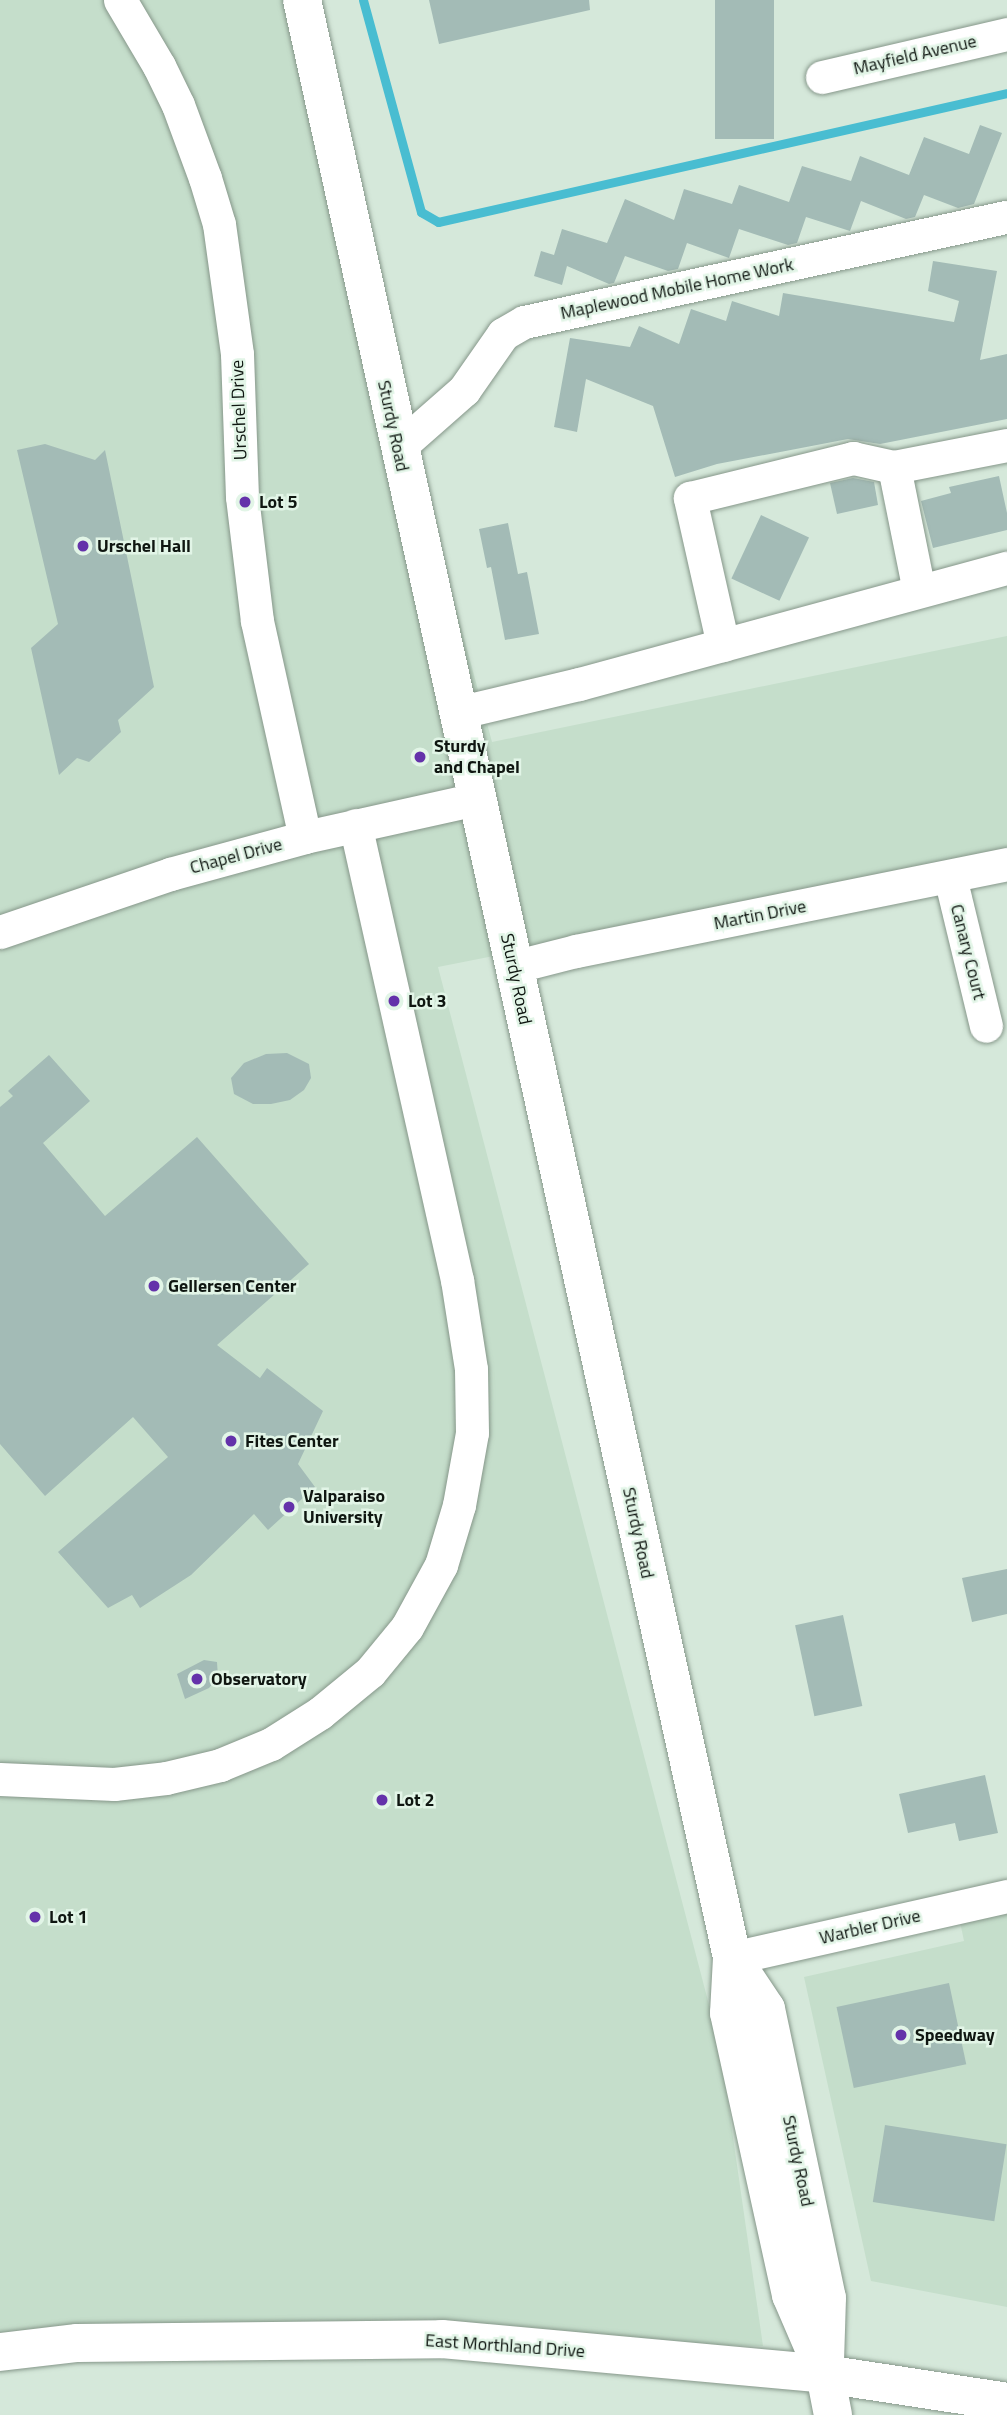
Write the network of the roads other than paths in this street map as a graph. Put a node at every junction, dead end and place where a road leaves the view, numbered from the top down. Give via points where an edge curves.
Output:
1 (120, 0) edge
2 (302, 0) edge
3 (1007, 34) edge
4 (822, 77) dead end
5 (1007, 217) edge
6 (1007, 445) edge
7 (398, 448) junction
8 (894, 467) junction
9 (1007, 568) edge
10 (919, 592) junction
11 (723, 645) junction
12 (457, 713) junction
13 (477, 799) junction
14 (355, 825) junction
15 (305, 837) junction
16 (1007, 864) edge
17 (950, 877) junction
18 (0, 932) edge
19 (513, 967) junction
20 (986, 1026) dead end
21 (0, 1779) edge
22 (1007, 1896) edge
23 (732, 1958) junction
24 (0, 2352) edge
25 (825, 2374) junction
26 (1007, 2402) edge
27 (833, 2415) edge

1 - 15 street, Urschel Drive via 178,105 219,224 237,354 242,497 257,621
2 - 7 main road, Sturdy Road
3 - 4 street, Mayfield Avenue
5 - 7 street, Maplewood Mobile Home Work via 524,322 503,334 464,390
6 - 8 street
7 - 12 main road, Sturdy Road
8 - 10 street
8 - 11 street via 853,458 690,498
9 - 10 street
10 - 11 street
11 - 12 street
12 - 13 main road, Sturdy Road
13 - 14 street, Chapel Drive
13 - 19 main road, Sturdy Road
14 - 15 street, Chapel Drive
14 - 21 street via 457,1280 471,1369 471,1433 459,1505 442,1565 407,1627 370,1672 320,1713 271,1744 220,1765 166,1778 114,1784
15 - 18 street, Chapel Drive via 170,874
16 - 17 street, Martin Drive
17 - 19 street, Martin Drive
17 - 20 street, Canary Court
19 - 23 main road, Sturdy Road
22 - 23 street, Warbler Drive
23 - 25 main road, Sturdy Road via 729,2013 791,2295
24 - 25 main road, East Morthland Drive via 77,2343 442,2339
25 - 26 main road, East Morthland Drive
25 - 27 main road, Sturdy Road

